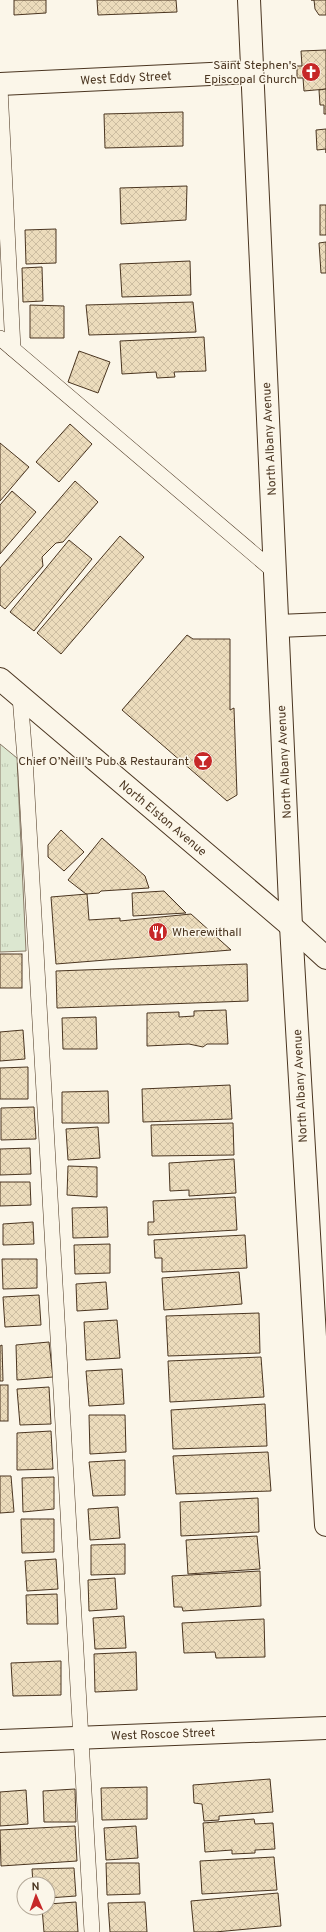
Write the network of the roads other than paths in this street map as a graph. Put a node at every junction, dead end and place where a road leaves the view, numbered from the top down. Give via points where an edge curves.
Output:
1 (249, 0) edge
2 (252, 72) junction
3 (0, 84) edge
4 (0, 88) edge
5 (0, 338) edge
6 (13, 349) junction
7 (275, 572) junction
8 (326, 624) edge
9 (278, 626) junction
10 (0, 679) edge
11 (20, 696) junction
12 (291, 926) junction
13 (326, 958) edge
14 (326, 1525) edge
15 (326, 1728) edge
16 (81, 1738) junction
17 (0, 1741) edge
18 (92, 1932) edge

1 - 2 street, North Albany Avenue
2 - 3 street, West Eddy Street
2 - 7 street, North Albany Avenue
4 - 6 lane
5 - 6 lane
6 - 7 lane
7 - 9 street, North Albany Avenue
8 - 9 street
9 - 12 street, North Albany Avenue
10 - 11 street, North Elston Avenue
11 - 12 street, North Elston Avenue
11 - 16 lane
12 - 13 street, North Elston Avenue
12 - 14 street, North Albany Avenue
15 - 16 street, West Roscoe Street
16 - 17 street, West Roscoe Street
16 - 18 lane

